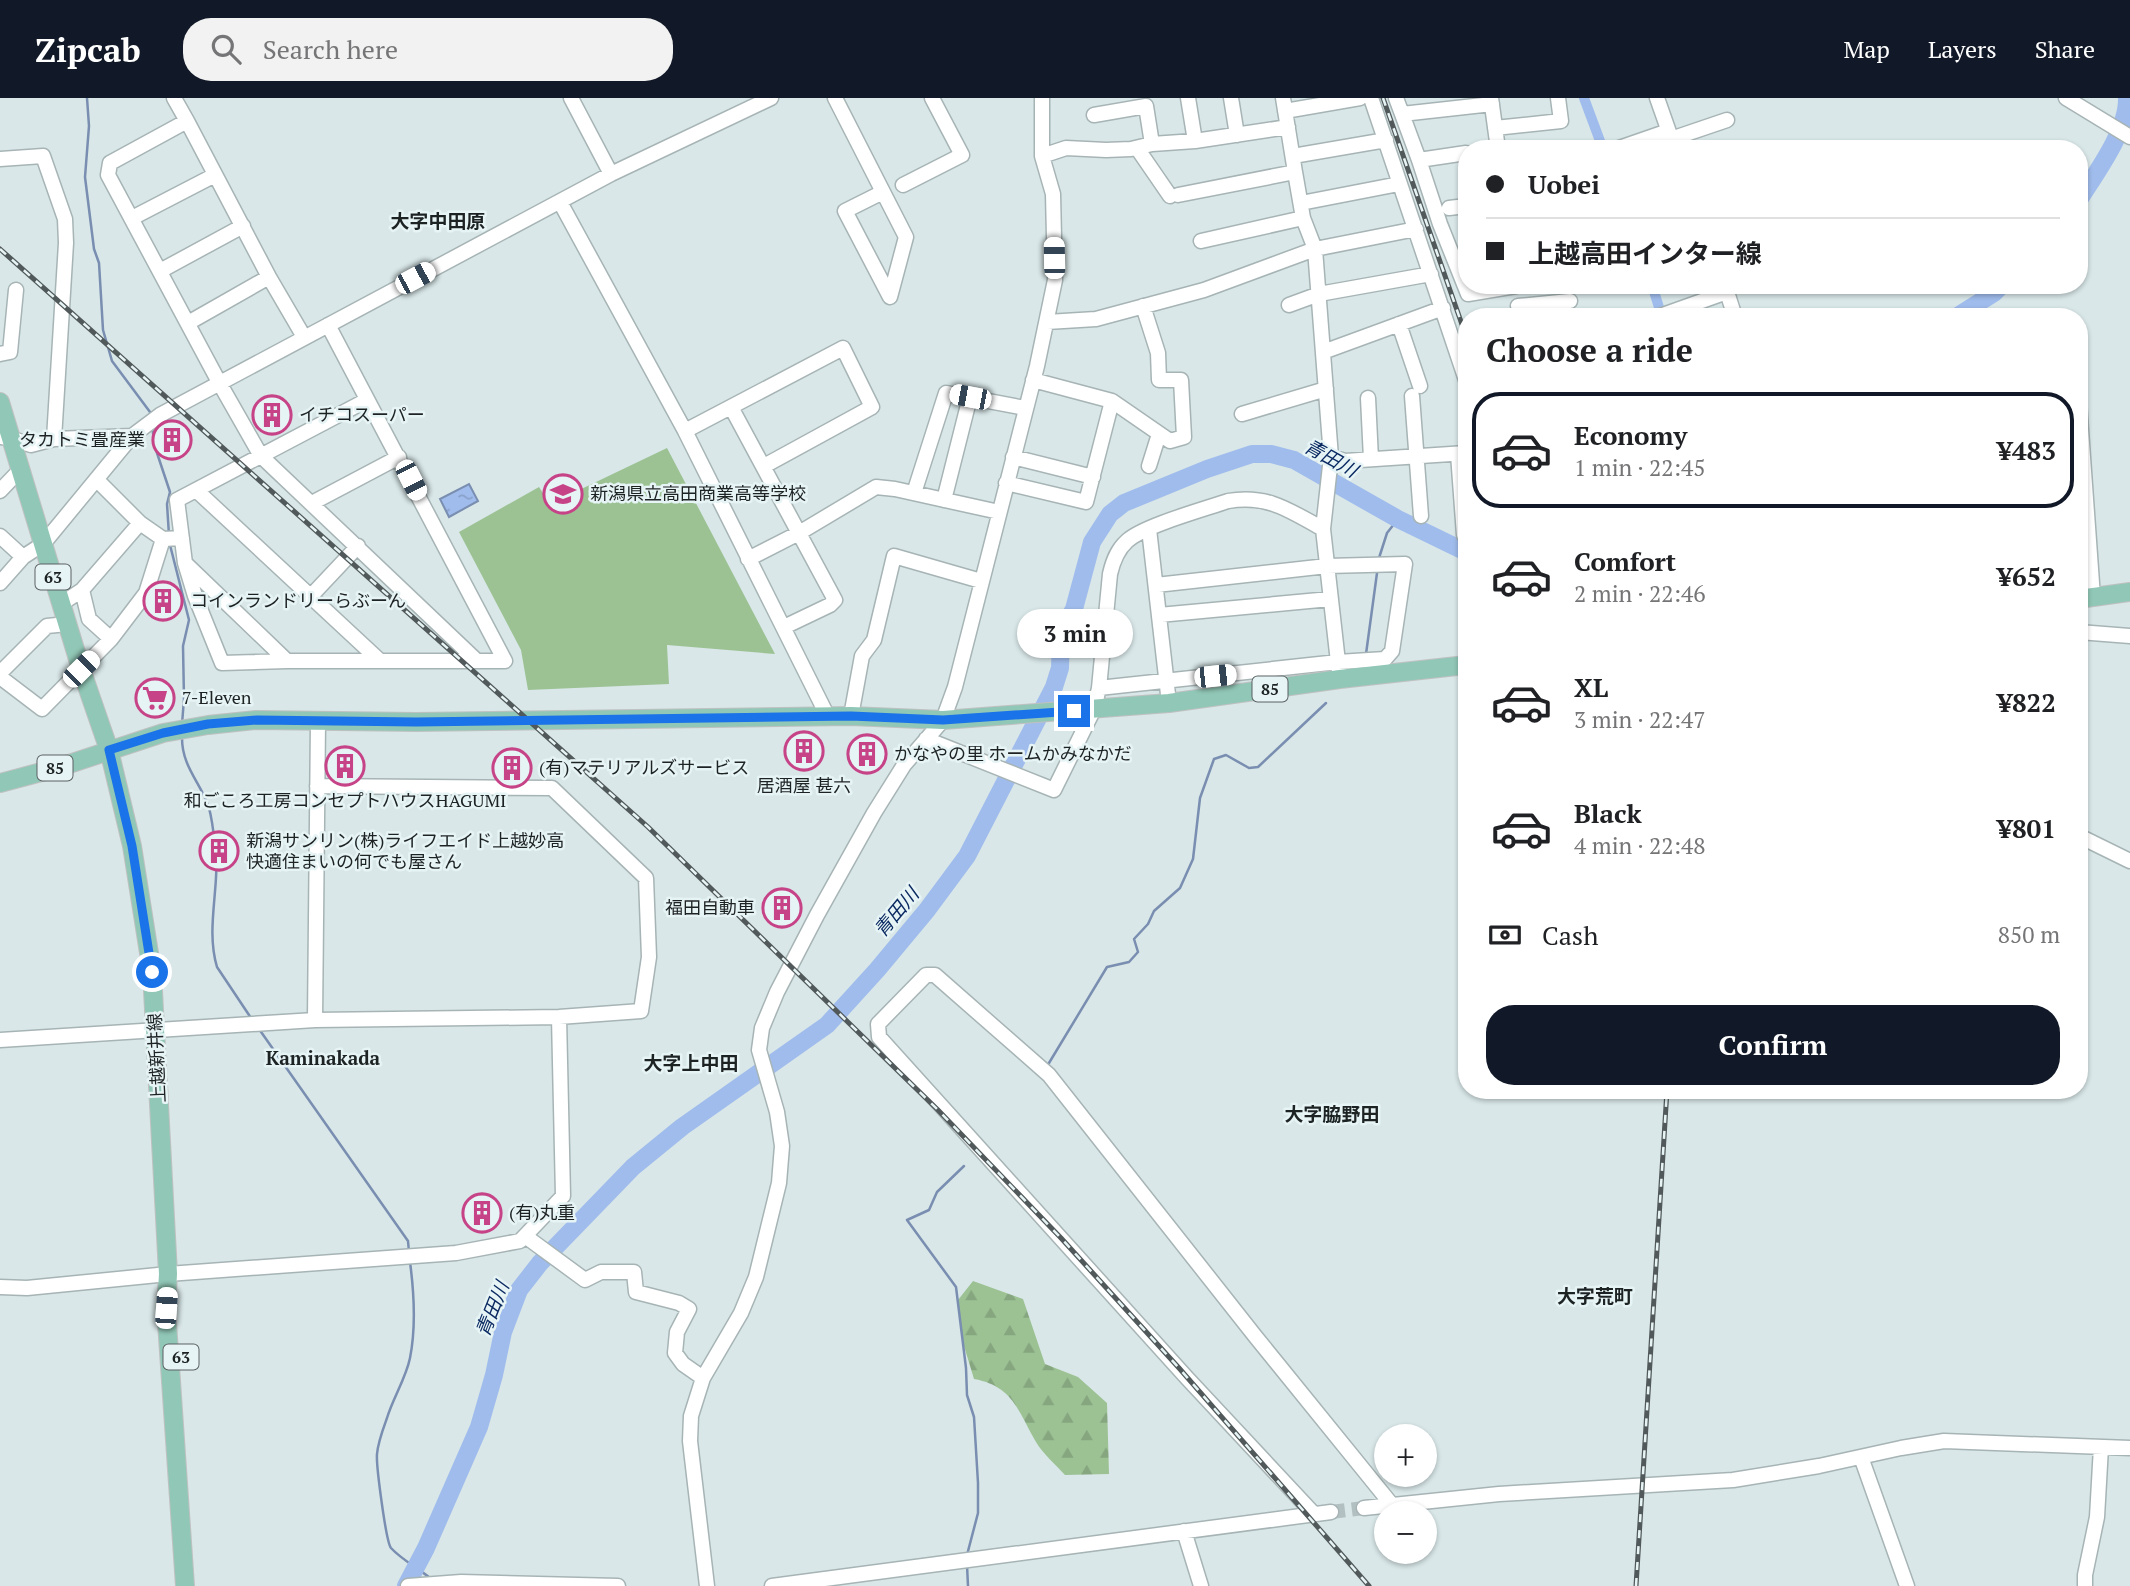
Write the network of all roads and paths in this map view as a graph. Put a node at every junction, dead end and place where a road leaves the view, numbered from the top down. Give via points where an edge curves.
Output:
1 (174, 98) edge
2 (571, 98) edge
3 (771, 98) edge
4 (835, 98) edge
5 (932, 98) edge
6 (1042, 98) edge
7 (1188, 98) edge
8 (1231, 98) edge
9 (1360, 98) edge
10 (1371, 98) edge
11 (1396, 98) edge
12 (1558, 98) edge
13 (1657, 98) edge
14 (2066, 98) edge
15 (1492, 101) edge
16 (1284, 104) edge
17 (1402, 114) junction
18 (1094, 115) dead end
19 (1727, 120) dead end
20 (187, 121) junction
21 (1288, 127) junction
22 (1495, 128) junction
23 (1237, 135) junction
24 (2130, 137) edge
25 (1671, 139) edge
26 (1385, 140) junction
27 (1497, 140) edge
28 (1195, 141) junction
29 (1152, 144) junction
30 (1137, 148) junction
31 (1458, 154) edge
32 (1042, 156) junction
33 (1293, 156) junction
34 (0, 159) edge
35 (1419, 160) junction
36 (1295, 172) junction
37 (611, 174) junction
38 (215, 175) junction
39 (1399, 184) junction
40 (903, 185) dead end
41 (883, 191) junction
42 (560, 202) junction
43 (1458, 207) edge
44 (1449, 208) dead end
45 (1302, 211) junction
46 (132, 218) junction
47 (243, 226) junction
48 (1416, 229) junction
49 (1201, 241) dead end
50 (1458, 248) edge
51 (1315, 249) junction
52 (1450, 249) junction
53 (1458, 269) edge
54 (160, 271) junction
55 (1431, 274) junction
56 (269, 277) junction
57 (16, 290) dead end
58 (1319, 294) junction
59 (1714, 294) edge
60 (1570, 301) dead end
61 (1289, 305) dead end
62 (1143, 306) junction
63 (1443, 307) junction
64 (1538, 308) edge
65 (1679, 308) edge
66 (1047, 322) junction
67 (188, 323) junction
68 (1399, 324) junction
69 (328, 325) junction
70 (304, 337) junction
71 (1323, 352) junction
72 (0, 354) edge
73 (1458, 355) edge
74 (1032, 380) junction
75 (219, 384) junction
76 (1326, 389) junction
77 (970, 397) junction
78 (1368, 398) dead end
79 (367, 400) junction
80 (1112, 401) junction
81 (0, 402) edge
82 (731, 407) junction
83 (1025, 408) junction
84 (1242, 414) dead end
85 (685, 431) junction
86 (1159, 433) junction
87 (132, 436) junction
88 (5, 437) edge
89 (54, 439) junction
90 (1458, 453) edge
91 (261, 456) junction
92 (1416, 456) junction
93 (399, 457) junction
94 (1013, 457) junction
95 (1371, 459) junction
96 (1330, 462) junction
97 (764, 466) junction
98 (1149, 466) dead end
99 (20, 470) junction
100 (1093, 477) junction
101 (97, 480) junction
102 (1006, 483) junction
103 (196, 490) junction
104 (0, 491) edge
105 (914, 493) junction
106 (944, 500) junction
107 (312, 503) junction
108 (999, 512) junction
109 (1421, 516) dead end
110 (140, 523) junction
111 (1149, 529) junction
112 (1323, 529) junction
113 (799, 533) junction
114 (0, 536) edge
115 (171, 539) junction
116 (43, 544) junction
117 (358, 547) junction
118 (23, 557) junction
119 (748, 559) junction
120 (185, 563) junction
121 (1327, 566) junction
122 (981, 581) junction
123 (0, 583) edge
124 (1156, 585) junction
125 (82, 590) junction
126 (2130, 592) edge
127 (310, 597) junction
128 (2088, 598) edge
129 (1331, 599) junction
130 (61, 604) junction
131 (1159, 615) junction
132 (67, 624) junction
133 (784, 627) junction
134 (2088, 633) edge
135 (2130, 636) edge
136 (111, 639) junction
137 (379, 660) junction
138 (477, 660) junction
139 (287, 661) junction
140 (1458, 666) edge
141 (81, 669) junction
142 (1339, 671) junction
143 (0, 675) edge
144 (1166, 681) junction
145 (1098, 688) junction
146 (1169, 703) junction
147 (1094, 709) junction
148 (851, 716) junction
149 (828, 717) junction
150 (943, 720) junction
151 (318, 721) junction
152 (926, 739) junction
153 (109, 750) junction
154 (0, 783) edge
155 (317, 786) junction
156 (2088, 840) edge
157 (2130, 861) edge
158 (559, 1017) junction
159 (315, 1020) junction
160 (156, 1030) junction
161 (0, 1040) edge
162 (525, 1236) junction
163 (169, 1273) junction
164 (0, 1287) edge
165 (703, 1378) junction
166 (2101, 1447) junction
167 (2130, 1448) edge
168 (1861, 1457) junction
169 (1389, 1501) edge
170 (1431, 1501) edge
171 (1374, 1507) edge
172 (1364, 1508) tunnel mouth
173 (1331, 1513) tunnel mouth
174 (1314, 1514) junction
175 (1184, 1531) junction
176 (185, 1586) edge
177 (196, 1586) edge
178 (408, 1586) edge
179 (414, 1586) edge
180 (618, 1586) edge
181 (707, 1586) edge
182 (772, 1586) edge
183 (1201, 1586) edge
184 (1907, 1586) edge
185 (2085, 1586) edge

1 - 20 street
2 - 37 street
3 - 37 street
4 - 41 street
5 - 40 street via 962,155
6 - 32 street
7 - 28 street
8 - 23 street
9 - 16 street
10 - 26 street
11 - 17 street
12 - 22 street via 1561,121
13 - 25 street
14 - 24 street
15 - 17 street
15 - 22 street
16 - 21 street
17 - 35 street
18 - 29 street via 1146,106
19 - 25 street
20 - 38 street
20 - 46 street via 110,163 108,175
21 - 23 street
21 - 33 street
22 - 27 street
23 - 28 street
26 - 33 street
26 - 39 street
28 - 29 street
29 - 30 street
30 - 32 street via 1066,148
30 - 36 street via 1174,195
31 - 35 street
32 - 66 street via 1053,194 1055,280
33 - 36 street
34 - 89 street via 43,156 65,219
35 - 52 street
36 - 45 street
37 - 42 street
38 - 46 street
38 - 47 street
39 - 45 street
39 - 48 street
41 - 41 street via 845,211 890,297 906,237
42 - 69 street
42 - 85 street
43 - 44 street
45 - 49 street
45 - 51 street
46 - 54 street
47 - 54 street
47 - 56 street
48 - 51 street
48 - 55 street
50 - 52 street
51 - 58 street
51 - 62 street via 1204,290
52 - 53 street
54 - 67 street
55 - 58 street
55 - 63 street
56 - 67 street
56 - 70 street
57 - 72 street via 10,352
58 - 61 street
58 - 71 street
59 - 65 street
60 - 64 street
62 - 66 street via 1096,319
62 - 86 street via 1158,353 1159,380 1181,380 1184,437 1170,441
63 - 68 street
63 - 73 street
66 - 74 street
67 - 75 street
68 - 71 street
68 - 92 street via 1416,391
69 - 70 street
69 - 79 street
70 - 75 street
71 - 76 street
74 - 80 street
74 - 83 street
75 - 87 street via 160,415
75 - 91 street
76 - 84 street
76 - 96 street
77 - 83 street
77 - 105 street via 946,393
77 - 106 street
78 - 95 street
79 - 91 street
79 - 93 street
80 - 86 street
80 - 100 street
81 - 88 main road, 上越新井線 / 63
82 - 85 street
82 - 97 street
82 - 97 street via 843,348 872,407
83 - 94 street
85 - 119 street
86 - 98 street
87 - 89 street
87 - 101 street
88 - 89 street via 31,445
88 - 99 main road, 上越新井線 / 63
90 - 92 street
91 - 103 street
91 - 107 street
92 - 95 street
92 - 109 street
93 - 107 street
93 - 138 street via 505,661
94 - 100 street
94 - 102 street
95 - 96 street
96 - 112 street
97 - 113 street
99 - 104 street
99 - 116 main road, 上越新井線 / 63
100 - 102 street via 1086,502
101 - 110 street
101 - 116 street
102 - 108 street
103 - 115 street via 177,500
103 - 127 street
105 - 106 street
105 - 113 street via 876,487
106 - 108 street
107 - 117 street
108 - 122 street
110 - 115 street
110 - 125 street
111 - 112 street via 1228,501 1254,498
111 - 124 street
111 - 145 street via 1125,542 1113,561
112 - 121 street
113 - 119 street
113 - 133 street via 835,600
114 - 118 street
115 - 120 street
115 - 136 street via 146,593
116 - 118 street
116 - 130 main road, 上越新井線 / 63
117 - 127 street
117 - 138 street
118 - 123 street
119 - 133 street
120 - 139 street
120 - 139 street via 222,663
121 - 124 street
121 - 129 street
121 - 142 street via 1405,564 1392,651 1385,659
122 - 148 street via 894,556 874,640 862,656
122 - 150 street
124 - 131 street
125 - 130 street
125 - 136 street via 89,619
126 - 128 main road
127 - 137 street
129 - 131 street
129 - 142 street
130 - 132 main road, 上越新井線 / 63
131 - 144 street
132 - 141 main road, 上越新井線 / 63
132 - 143 street via 47,626
133 - 149 street
134 - 135 street
136 - 141 street
137 - 138 street
137 - 139 street
140 - 142 main road, 85
141 - 143 street via 42,709
141 - 153 main road, 上越新井線 / 63
142 - 144 street
142 - 146 main road, 85
144 - 145 street
144 - 146 street
145 - 147 street
146 - 147 main road, 85
147 - 150 main road, 85
147 - 152 street via 1054,790
148 - 149 main road, 85
148 - 150 main road, 85
149 - 151 main road, 85
150 - 152 street
151 - 153 main road, 85 via 208,724
151 - 155 street
152 - 165 street via 874,813 777,992 760,1035 762,1065 782,1146 779,1183 756,1277
153 - 154 main road, 85
153 - 160 main road, 上越新井線 / 63 via 132,846
155 - 158 street via 552,788 646,878 649,957 640,1011
155 - 159 street
156 - 157 street
158 - 159 street
158 - 162 street via 563,1196
159 - 160 street
160 - 161 street
160 - 163 main road, 上越新井線 / 63
162 - 163 street via 520,1241 456,1253
162 - 165 street via 585,1280 601,1272 634,1272 636,1292 689,1309 677,1332 675,1353
163 - 164 street
163 - 176 main road, 上越新井線 / 63 via 166,1308
163 - 177 main road, 上越新井線 / 63 via 177,1307
165 - 181 street via 691,1416 690,1441
166 - 167 street
166 - 168 street via 1962,1441
166 - 185 street via 2097,1517
168 - 170 street via 1733,1480
168 - 184 street
169 - 174 street via 1049,1075 946,983 936,975 926,975 878,1024 879,1037
171 - 172 street
173 - 174 street
174 - 175 street
175 - 182 street
175 - 183 street
178 - 179 street
179 - 180 street via 461,1582

